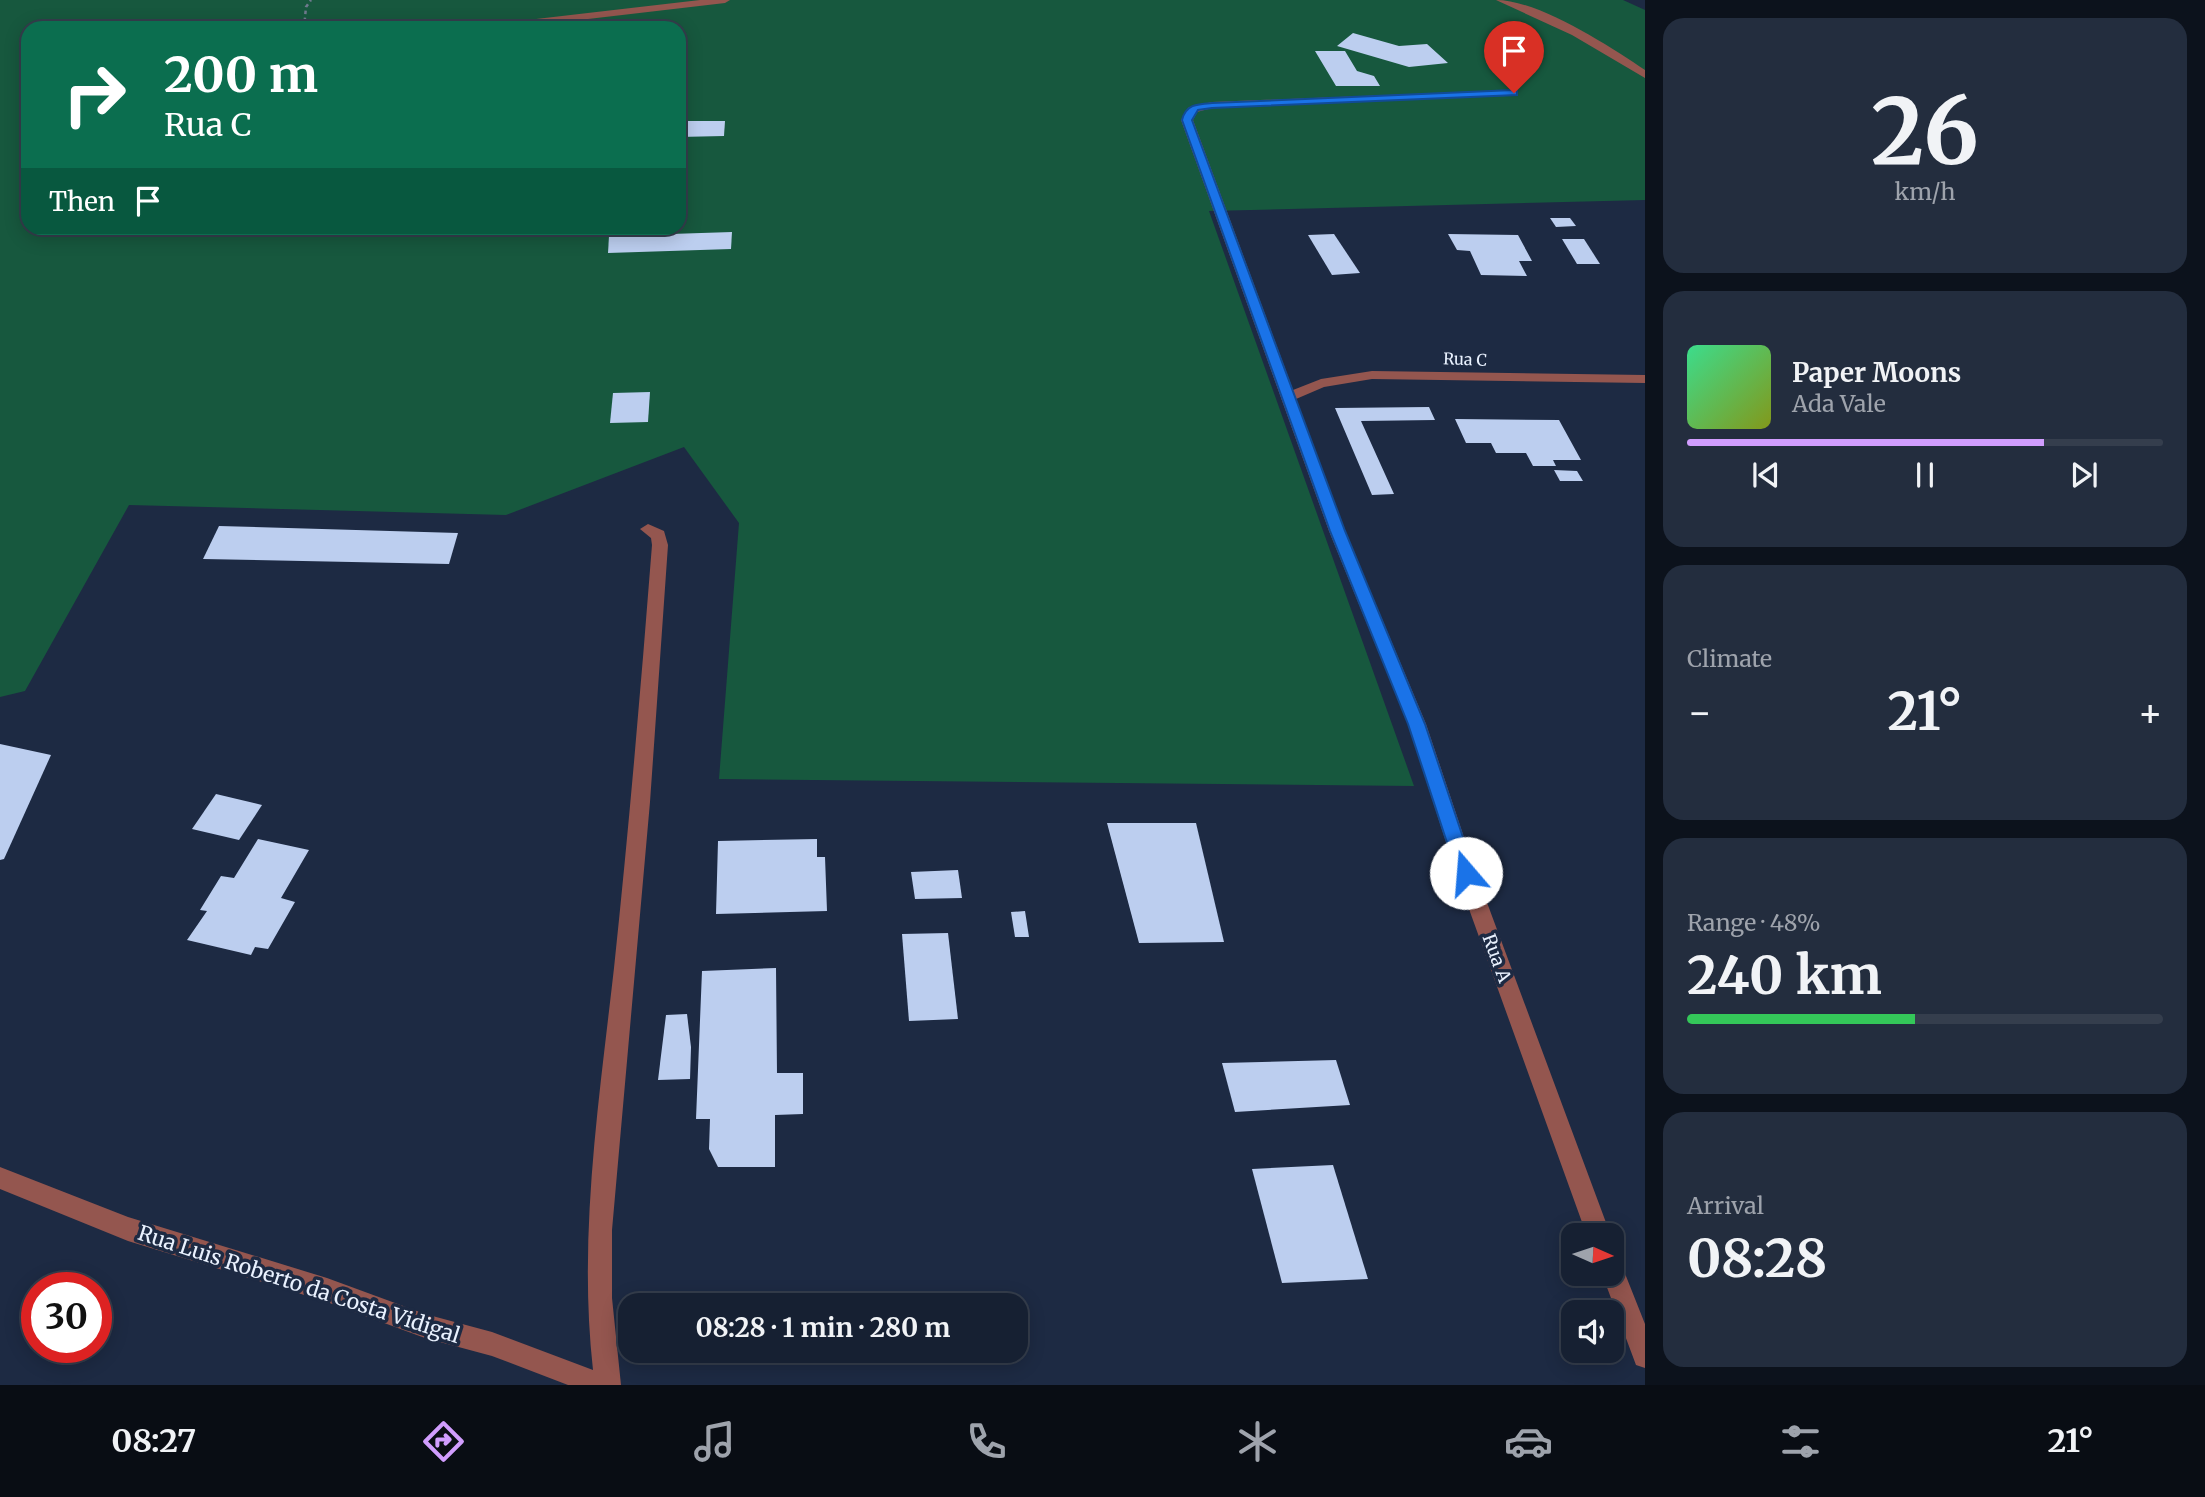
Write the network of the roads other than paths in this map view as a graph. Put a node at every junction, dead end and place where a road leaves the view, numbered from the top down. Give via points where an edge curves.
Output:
1 (725, 0) edge
2 (1501, 0) edge
3 (545, 21) edge
4 (1645, 75) edge
5 (1514, 93) dead end
6 (1645, 379) edge
7 (1288, 397) junction
8 (648, 529) dead end
9 (0, 1178) edge
10 (1594, 1223) edge
11 (1618, 1286) edge
12 (1645, 1356) edge
13 (601, 1385) edge
14 (608, 1385) edge

1 - 3 street
2 - 4 street via 1561,26
5 - 7 street, Rua A via 1195,107 1189,113 1187,120
6 - 7 street, Rua C via 1372,375 1321,383
7 - 10 street, Rua A via 1417,724 1466,873
8 - 14 street via 658,535 660,545 655,623 599,1244 600,1318
9 - 13 street, Rua Luis Roberto da Costa Vidigal via 128,1229 492,1344
11 - 12 street

